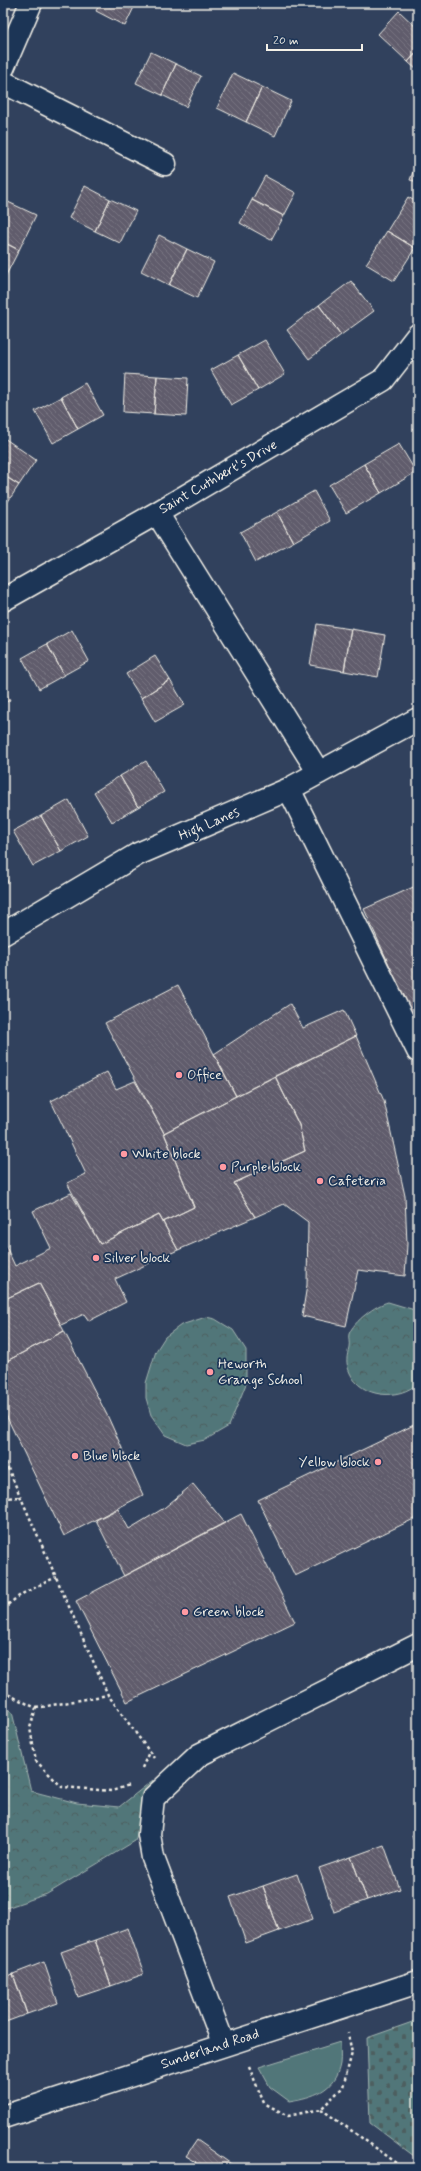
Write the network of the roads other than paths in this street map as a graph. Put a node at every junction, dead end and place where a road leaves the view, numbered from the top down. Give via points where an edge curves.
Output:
1 (31, 3) edge
2 (3, 68) edge
3 (3, 82) edge
4 (165, 164) dead end
5 (418, 335) edge
6 (157, 513) junction
7 (3, 600) edge
8 (418, 719) edge
9 (319, 773) junction
10 (289, 789) junction
11 (3, 934) edge
12 (418, 1051) edge
13 (418, 1645) edge
14 (418, 1982) edge
15 (230, 2042) junction
16 (3, 2117) edge

1 - 2 street
3 - 4 street
5 - 6 street, Saint Cuthbert's Drive via 383,380
6 - 7 street, Saint Cuthbert's Drive
6 - 9 street
8 - 9 street, High Lanes
9 - 10 street, High Lanes
10 - 11 street, High Lanes via 138,854
10 - 12 street
13 - 15 street via 199,1755 153,1798 149,1834 153,1858
14 - 15 street, Sunderland Road
15 - 16 street, Sunderland Road

